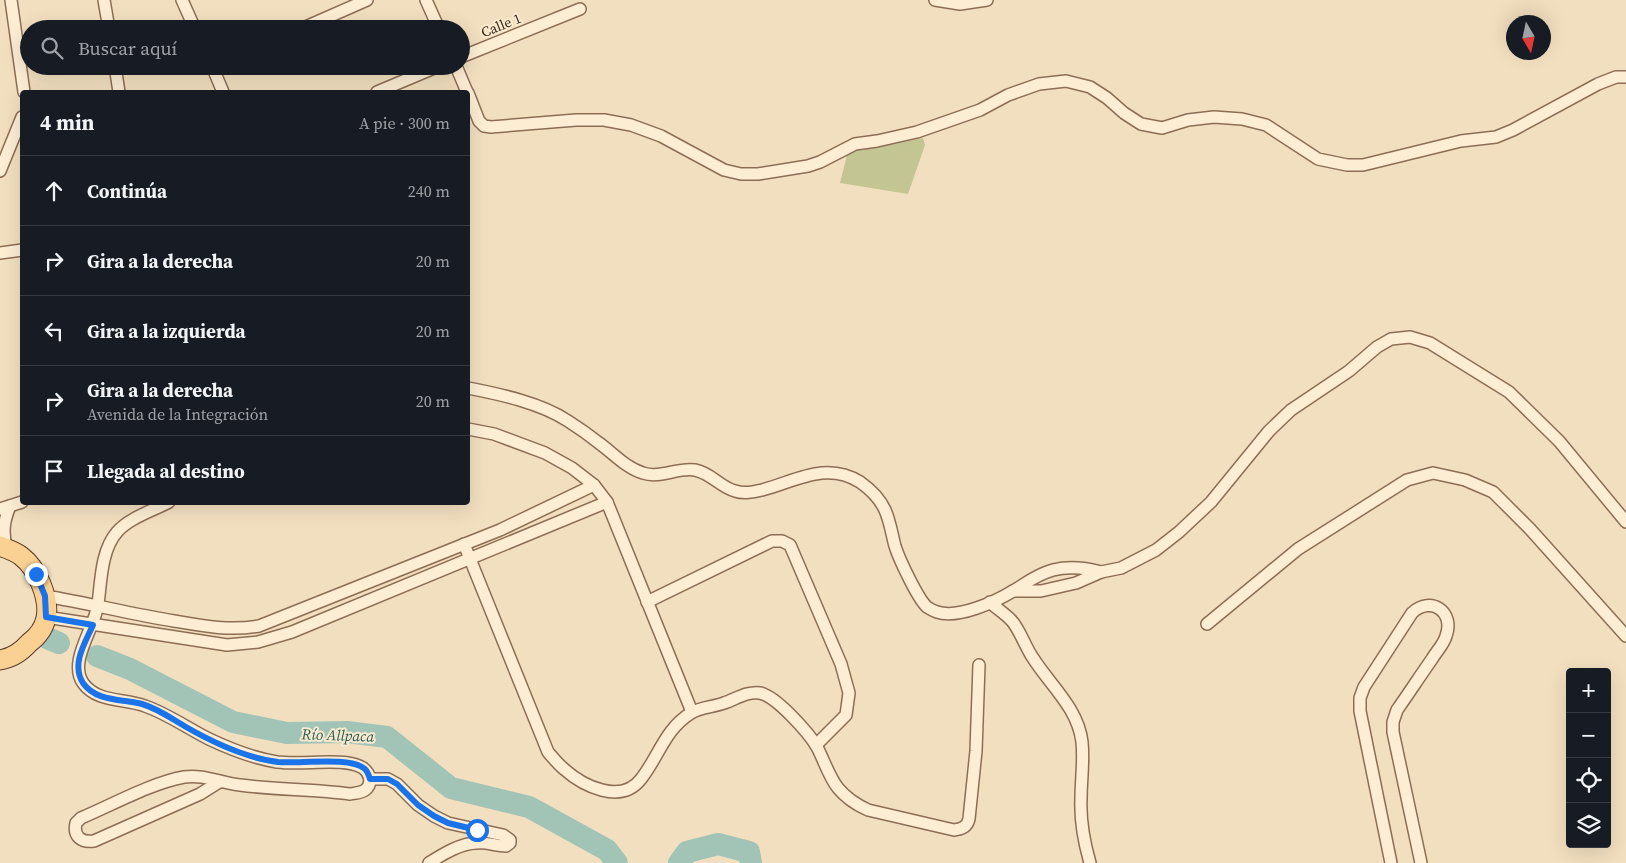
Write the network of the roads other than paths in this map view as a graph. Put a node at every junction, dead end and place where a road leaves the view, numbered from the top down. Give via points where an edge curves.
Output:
1 (11, 0) edge
2 (104, 0) edge
3 (182, 0) edge
4 (367, 0) edge
5 (426, 0) edge
6 (935, 0) edge
7 (987, 0) edge
8 (580, 9) dead end
9 (107, 20) edge
10 (191, 20) edge
11 (321, 20) edge
12 (435, 20) edge
13 (470, 53) edge
14 (20, 64) edge
15 (22, 75) edge
16 (116, 75) edge
17 (216, 75) edge
18 (418, 75) edge
19 (460, 75) edge
20 (1626, 77) edge
21 (24, 90) edge
22 (119, 90) edge
23 (223, 90) edge
24 (382, 90) edge
25 (466, 90) edge
26 (470, 99) edge
27 (20, 122) edge
28 (0, 171) edge
29 (0, 241) edge
30 (20, 250) edge
31 (4, 252) edge
32 (470, 389) edge
33 (470, 429) edge
34 (594, 485) junction
35 (607, 502) junction
36 (20, 503) edge
37 (163, 505) edge
38 (5, 507) edge
39 (1626, 522) edge
40 (464, 544) junction
41 (3, 547) edge
42 (469, 559) junction
43 (1102, 572) junction
44 (1013, 591) junction
45 (45, 596) junction
46 (647, 602) junction
47 (990, 602) junction
48 (98, 607) junction
49 (46, 617) junction
50 (1207, 624) dead end
51 (93, 625) junction
52 (1626, 636) edge
53 (0, 660) edge
54 (979, 665) dead end
55 (692, 712) junction
56 (816, 745) junction
57 (370, 779) junction
58 (219, 782) junction
59 (429, 863) edge
60 (1090, 863) edge
61 (1390, 863) edge
62 (1421, 863) edge

1 - 14 street
2 - 9 street
3 - 10 street
4 - 11 street
5 - 12 street
6 - 7 street via 960,4
8 - 13 street, Calle 1
15 - 21 street
16 - 22 street
17 - 23 street
18 - 24 street
19 - 25 street
20 - 26 street via 1598,84 1496,137 1461,141 1363,165 1318,159 1266,125 1242,119 1214,116 1162,128 1141,124 1090,87 1066,80 1039,84 980,110 917,132 855,144 808,166 758,174 724,170 661,136 604,120 484,126
27 - 28 street
29 - 31 street
30 - 31 street
32 - 47 street via 537,406 566,420 629,467 644,474 696,470 736,492 749,492 822,472 839,473 876,495 885,510 896,549 927,607 947,614
33 - 34 street via 494,434 545,453
34 - 35 street
34 - 40 street
35 - 42 street
35 - 46 street
36 - 38 street
37 - 48 street via 116,533 102,565
38 - 41 street
39 - 43 street via 1560,441 1509,392 1430,343 1410,337 1391,338 1350,371 1291,410 1269,431 1211,502 1164,544 1139,560
40 - 42 street
40 - 48 street via 259,626 220,629
41 - 45 main road via 20,555 29,564
42 - 51 street via 292,632 242,645
42 - 55 street via 543,742 563,769 576,778 605,791 618,792 629,788 640,780 667,734
43 - 44 street via 1041,590
43 - 44 street via 1086,568 1055,570 1029,580
44 - 47 street
45 - 48 street
45 - 49 main road
46 - 55 street
46 - 56 street via 772,541 790,545 841,664 849,693 846,715
47 - 60 street via 1011,619 1033,659 1077,721 1083,758 1082,823
48 - 51 street
49 - 51 street
49 - 53 main road via 35,638 21,651
50 - 52 street via 1298,549 1407,480 1434,473 1465,480 1493,492
51 - 57 street via 78,666 83,682 95,694 143,704 209,739 255,757 279,762 350,764 364,769
54 - 56 street via 976,751 969,819 962,829 954,830 868,810 856,804 837,788
55 - 56 street via 750,692 764,694 780,704
57 - 58 street via 365,790 350,794
57 - 59 street via 388,779 397,784 418,805 448,823 503,835 510,840 506,846 470,844
58 - 58 street via 200,794 94,841 87,842 76,835 74,829 81,818 160,784 197,776
61 - 62 street via 1360,698 1412,613 1428,605 1436,606 1445,614 1448,621 1446,638 1397,710 1393,732

